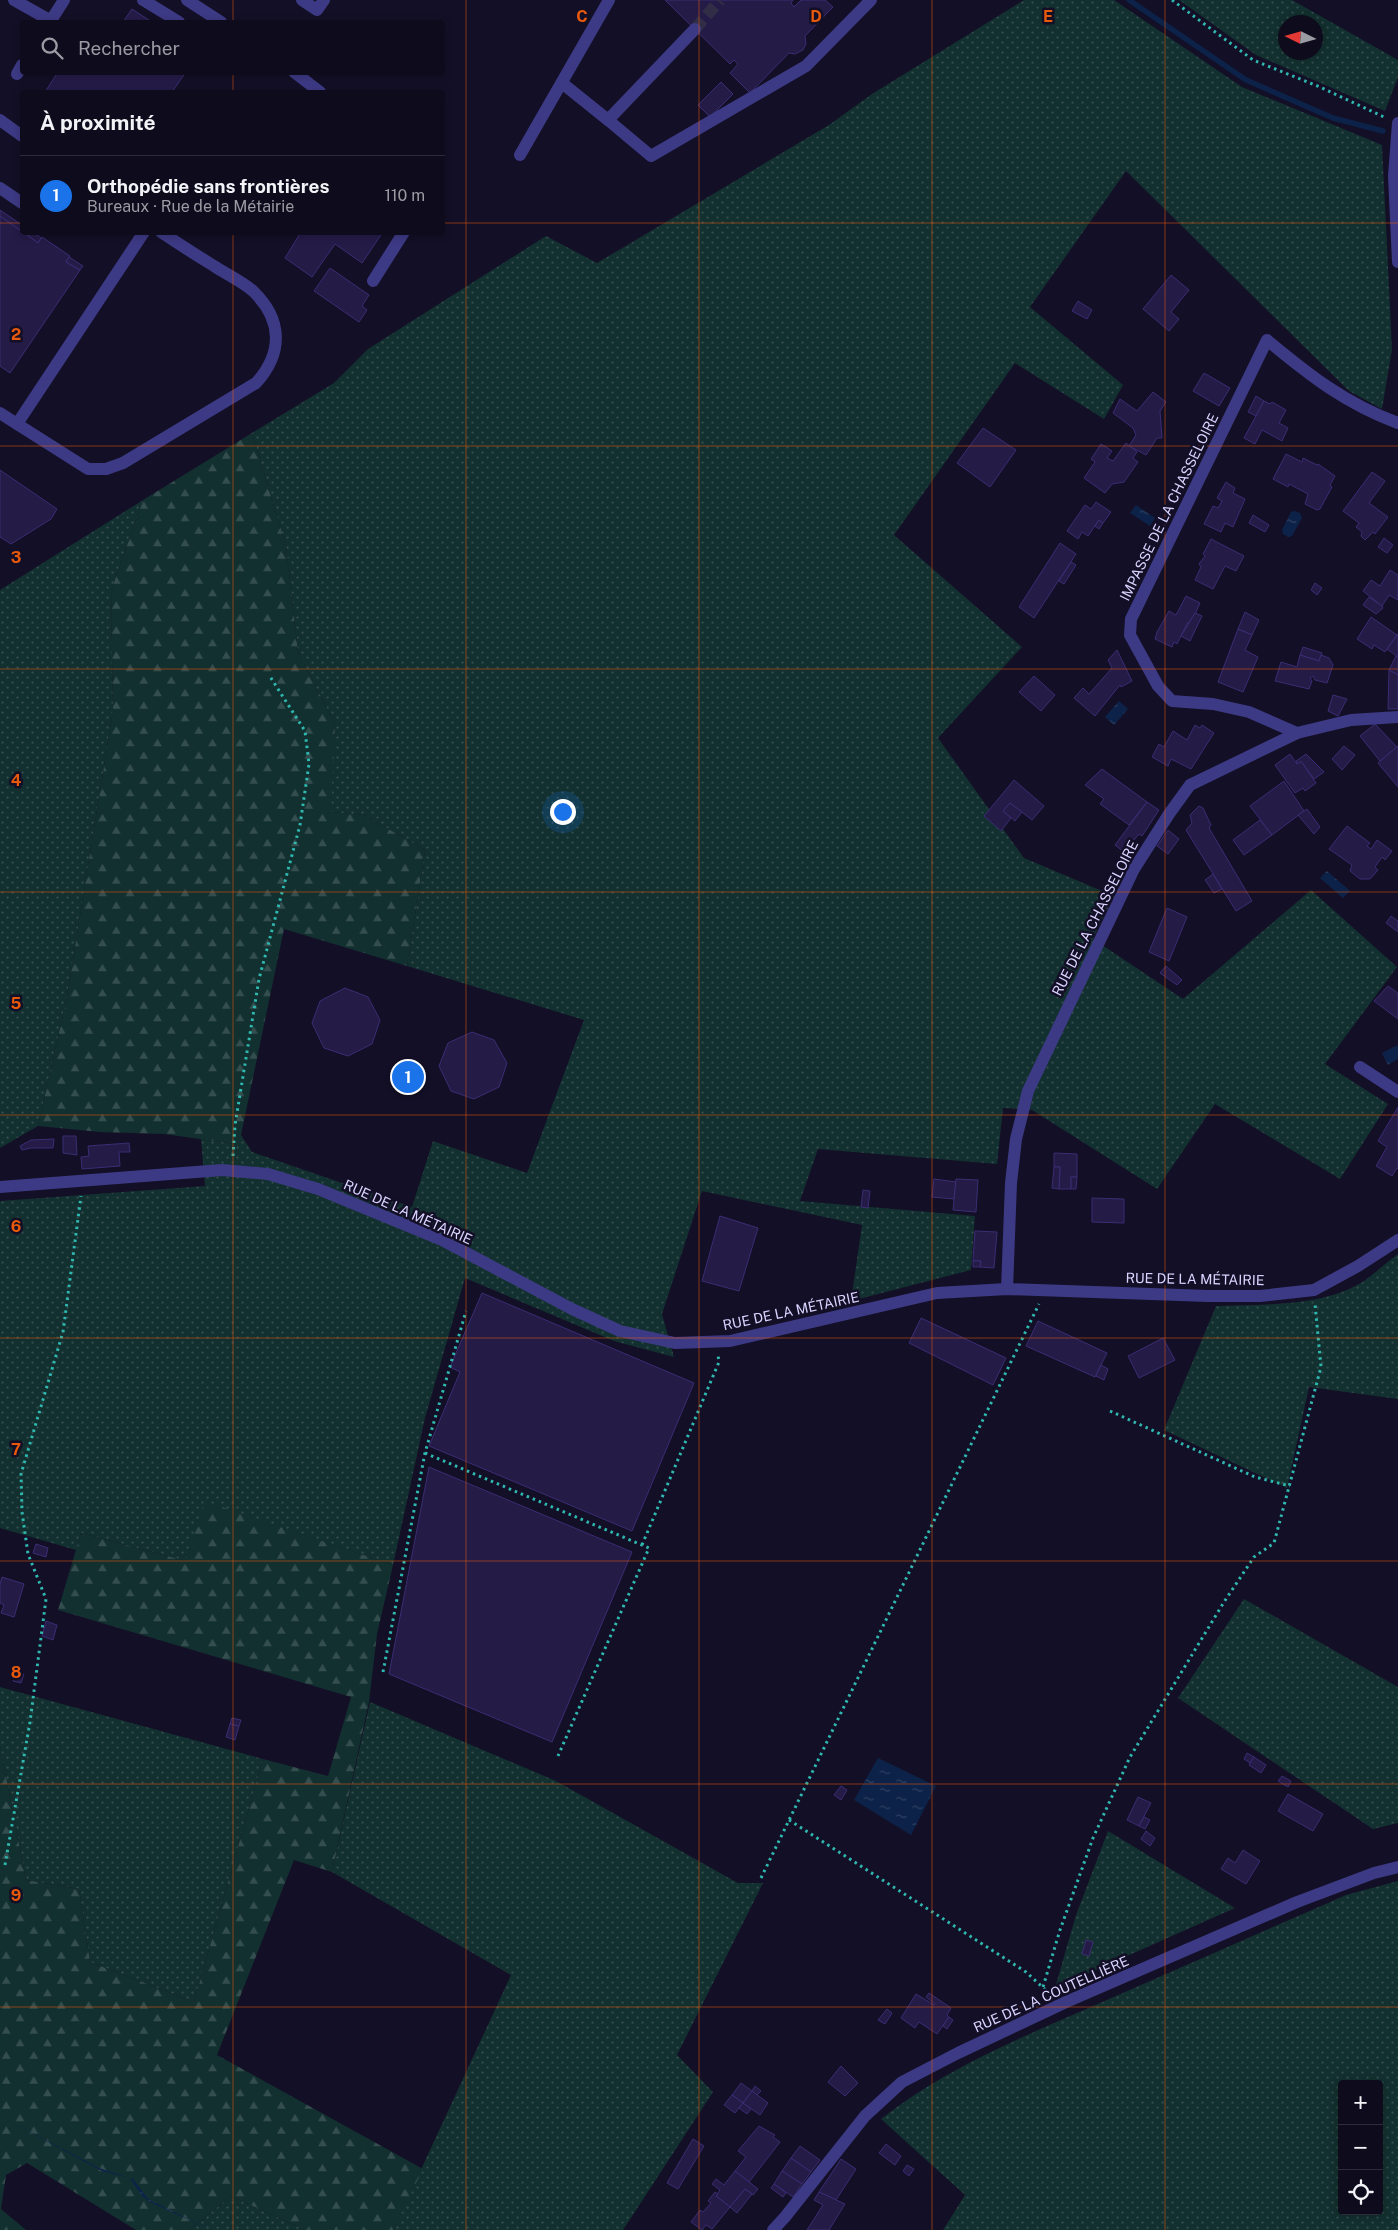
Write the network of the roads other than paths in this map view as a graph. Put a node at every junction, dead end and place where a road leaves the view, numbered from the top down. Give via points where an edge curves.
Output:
1 (14, 0) edge
2 (64, 0) edge
3 (143, 0) edge
4 (188, 0) edge
5 (302, 0) edge
6 (324, 0) edge
7 (609, 0) edge
8 (871, 0) edge
9 (48, 20) edge
10 (52, 20) edge
11 (176, 20) edge
12 (217, 20) edge
13 (695, 29) tunnel mouth
14 (298, 75) edge
15 (562, 83) junction
16 (317, 90) edge
17 (0, 120) edge
18 (608, 120) junction
19 (1398, 123) edge
20 (20, 135) edge
21 (520, 155) dead end
22 (0, 188) edge
23 (20, 202) edge
24 (142, 235) edge
25 (167, 235) edge
26 (402, 235) edge
27 (1398, 262) edge
28 (373, 281) dead end
29 (0, 413) edge
30 (1398, 422) edge
31 (17, 424) junction
32 (1398, 717) edge
33 (1297, 733) junction
34 (1360, 1067) dead end
35 (1398, 1092) edge
36 (0, 1188) edge
37 (1398, 1240) edge
38 (1007, 1289) junction
39 (1398, 1867) edge
40 (773, 2230) edge

1 - 9 street
2 - 10 street
3 - 11 street
4 - 12 street
5 - 6 street via 317,10
7 - 15 street
8 - 18 street via 806,66 651,156
13 - 18 street
14 - 16 street
15 - 18 street
15 - 21 street
17 - 20 street
19 - 27 street via 1394,176
22 - 23 street
24 - 31 street
25 - 31 street via 252,290 268,308 277,342 266,371 256,383 123,463 106,469 88,469
26 - 28 street
29 - 31 street
30 - 33 street, IMPASSE DE LA CHASSELOIRE via 1376,415 1317,381 1267,340 1130,619 1130,635 1158,686 1172,701 1213,704 1249,712
32 - 33 street, RUE DE LA CHASSELOIRE via 1351,720
33 - 38 street, RUE DE LA CHASSELOIRE via 1190,785 1134,869 1028,1091 1016,1139 1011,1183
34 - 35 street
36 - 38 street, RUE DE LA MÉTAIRIE via 222,1170 268,1174 318,1189 442,1240 620,1331 674,1343 730,1341 937,1293
37 - 38 street, RUE DE LA MÉTAIRIE via 1314,1290 1260,1296 1208,1296
39 - 40 street, RUE DE LA COUTELLIÈRE via 1297,1902 1061,2004 902,2082 865,2116

